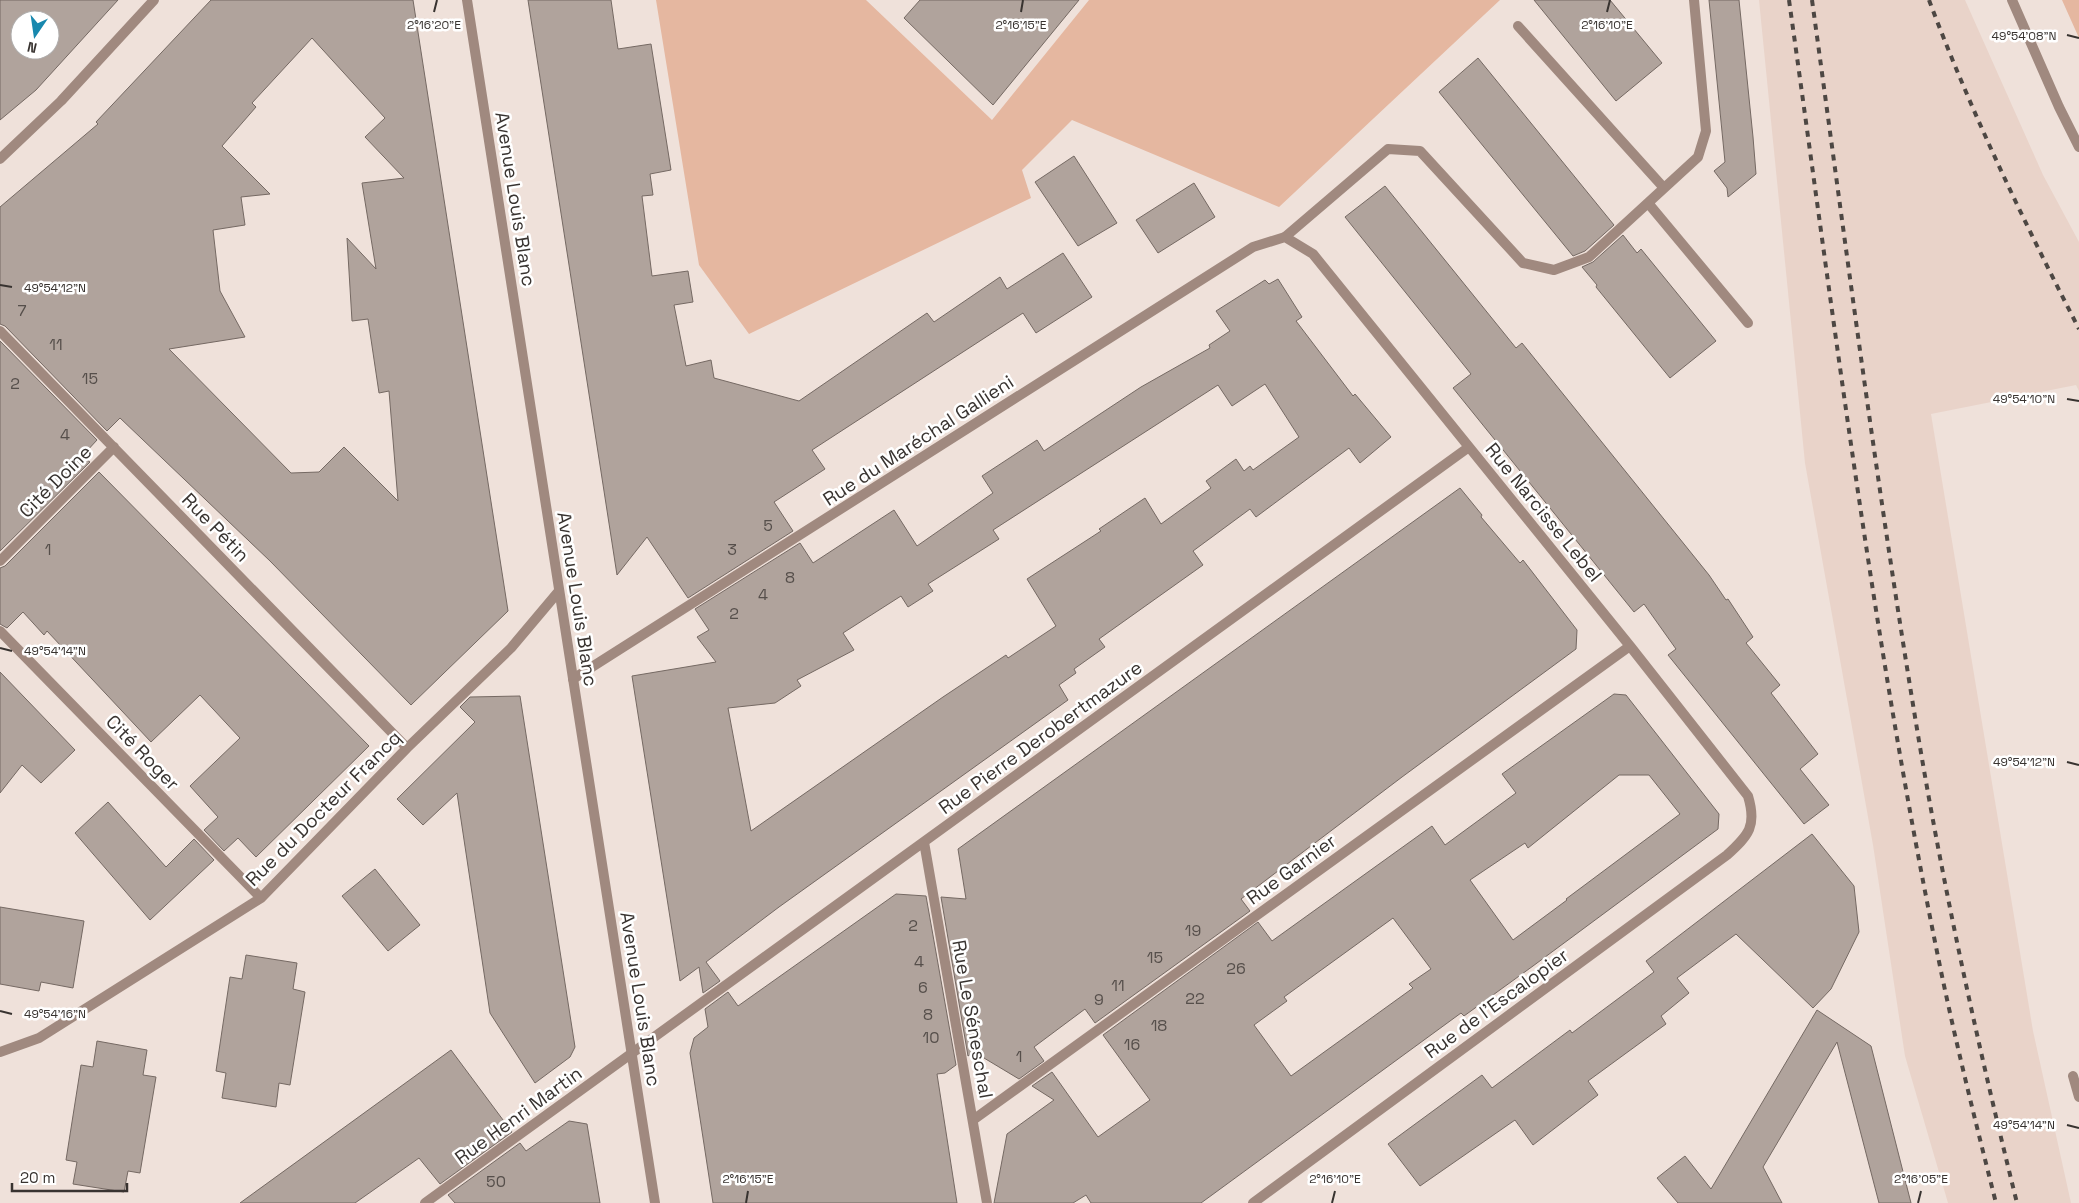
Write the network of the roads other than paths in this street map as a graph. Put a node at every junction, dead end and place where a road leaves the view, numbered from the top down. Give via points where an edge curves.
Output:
1 (154, 0) edge
2 (467, 0) edge
3 (1694, 0) edge
4 (2012, 0) edge
5 (1518, 26) dead end
6 (2079, 147) edge
7 (0, 159) edge
8 (1664, 188) junction
9 (1648, 203) junction
10 (1285, 237) junction
11 (1748, 323) dead end
12 (0, 331) edge
13 (114, 447) junction
14 (1469, 447) junction
15 (0, 561) edge
16 (559, 591) junction
17 (0, 631) edge
18 (1630, 646) junction
19 (573, 679) junction
20 (407, 748) junction
21 (1752, 824) joint
22 (924, 842) junction
23 (261, 898) junction
24 (0, 1052) edge
25 (631, 1054) junction
26 (2074, 1076) dead end
27 (2079, 1097) edge
28 (973, 1120) junction
29 (425, 1203) edge
30 (654, 1203) edge
31 (987, 1203) edge
32 (1253, 1203) edge

1 - 7 street via 62,101
2 - 16 street, Avenue Louis Blanc
3 - 8 street via 1706,131 1698,157
4 - 6 street
5 - 8 street
8 - 9 street
9 - 10 street via 1589,257 1554,270 1523,263 1420,151 1388,149
9 - 11 street
10 - 14 street, Rue Narcisse Lebel via 1313,254
10 - 19 street, Rue du Maréchal Gallieni via 1253,247
12 - 13 street, Rue Pétin
13 - 15 street, Cité Doine
13 - 20 street, Rue Pétin
14 - 18 street, Rue Narcisse Lebel
14 - 22 street, Rue Pierre Derobertmazure
16 - 19 street, Avenue Louis Blanc
16 - 20 street, Rue du Docteur Francq via 511,648
17 - 23 street, Cité Roger
18 - 21 street, Rue Narcisse Lebel via 1748,796 1753,812
18 - 28 street, Rue Garnier
19 - 25 street, Avenue Louis Blanc
20 - 23 street, Rue du Docteur Francq
21 - 32 street, Rue de l'Escalopier via 1746,838 1727,855
22 - 25 street, Rue Pierre Derobertmazure
22 - 28 street, Rue Le Séneschal
23 - 24 street, Rue du Docteur Francq via 39,1038
25 - 29 street, Rue Henri Martin
25 - 30 street, Avenue Louis Blanc
26 - 27 street
28 - 31 street, Rue Le Séneschal

